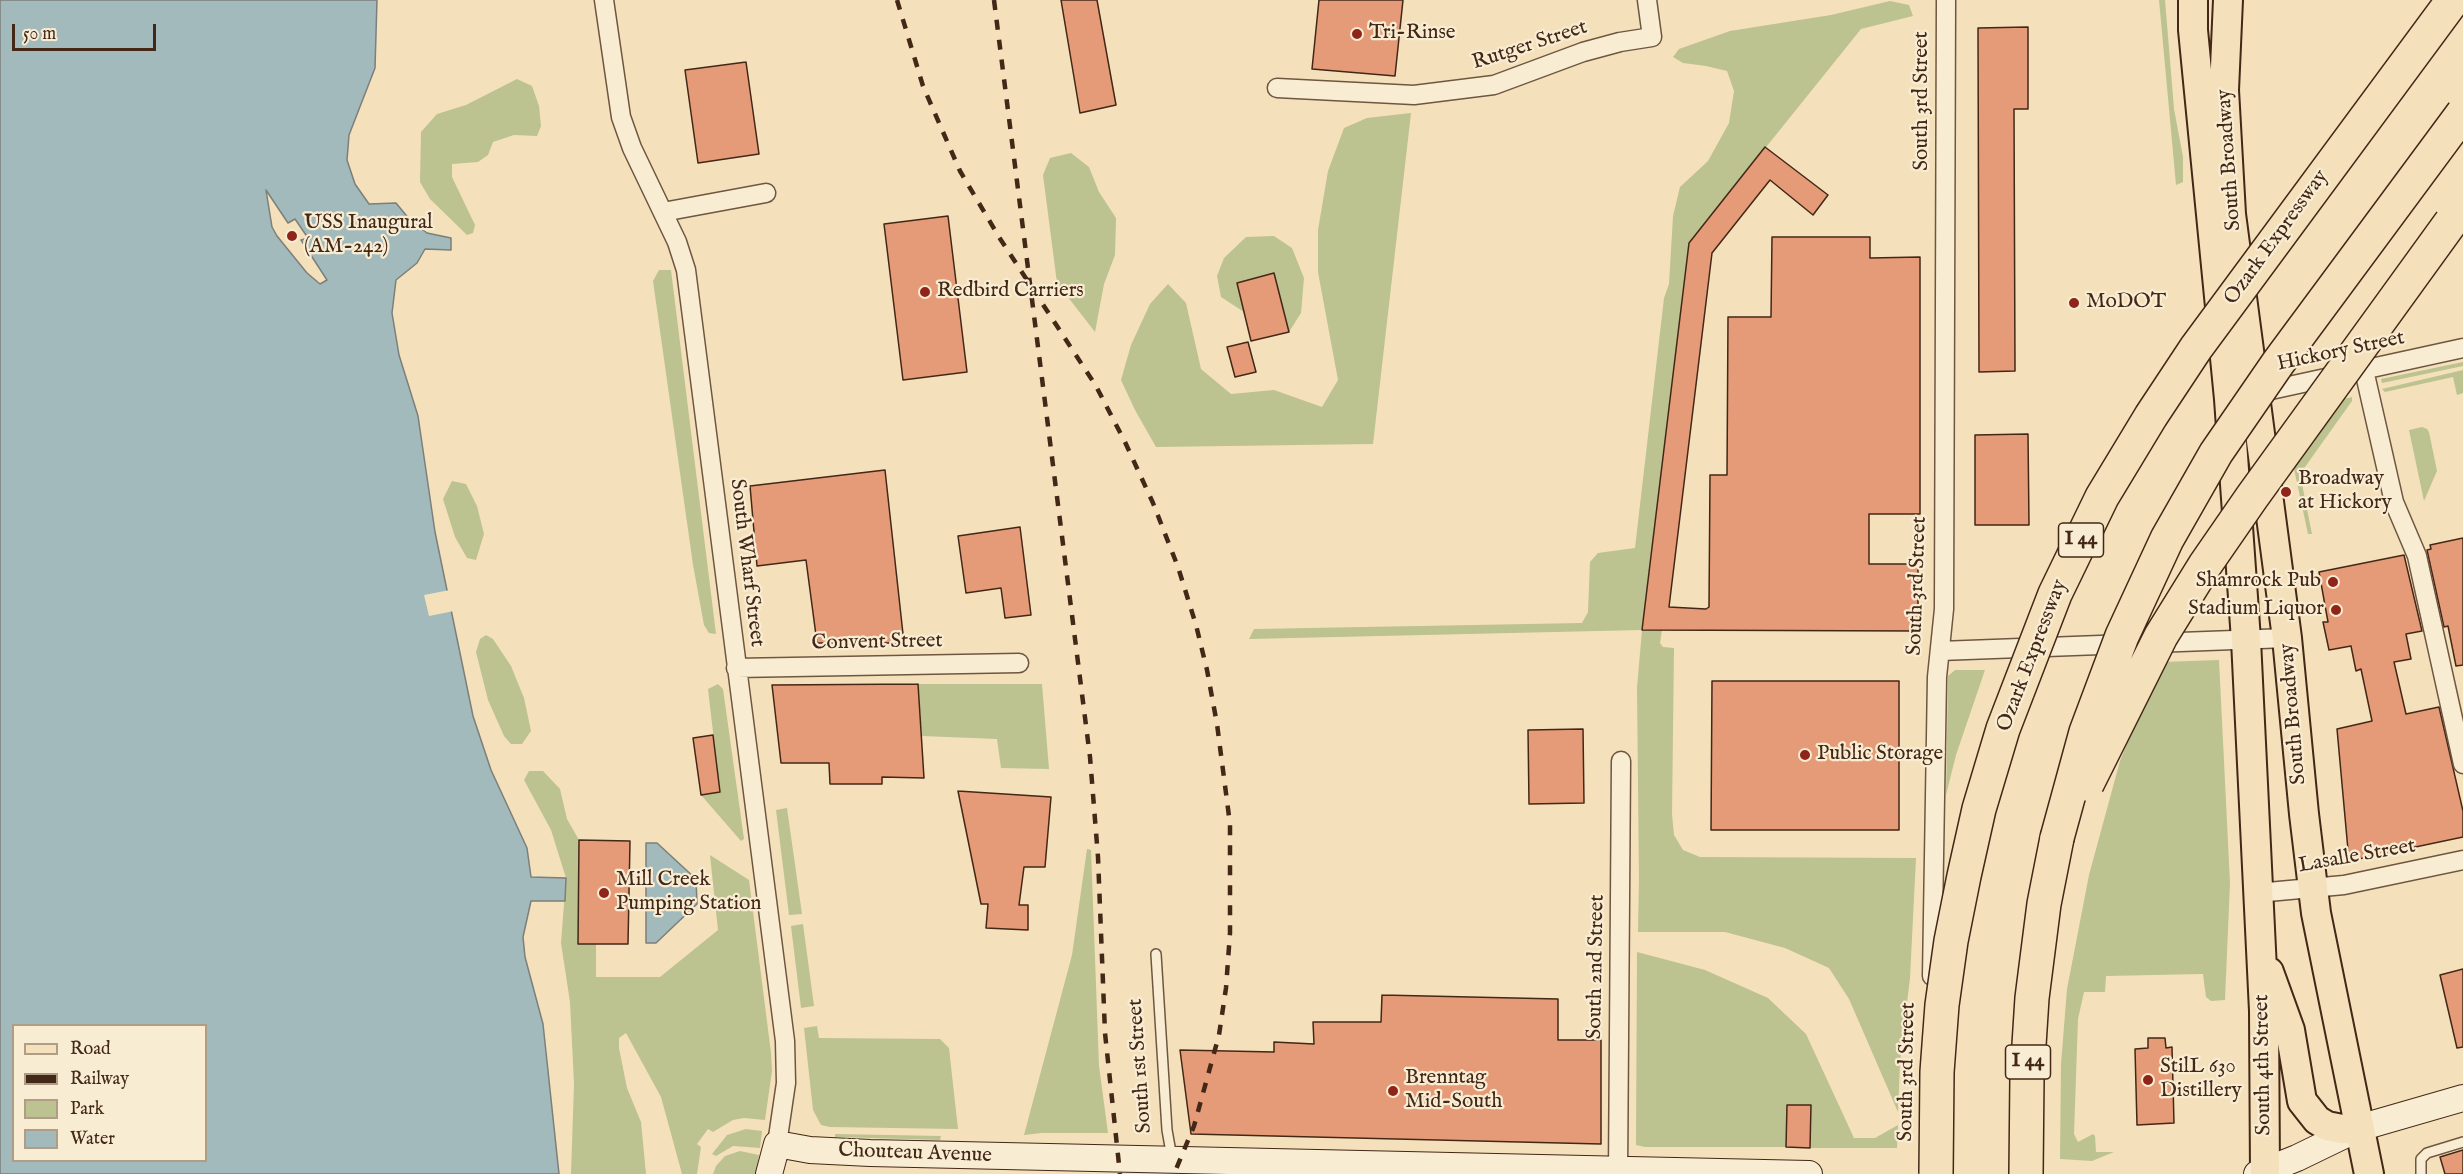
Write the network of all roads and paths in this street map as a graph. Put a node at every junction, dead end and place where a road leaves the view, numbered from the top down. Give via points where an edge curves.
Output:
1 (604, 0) edge
2 (1647, 0) edge
3 (1946, 0) edge
4 (2193, 0) edge
5 (2228, 0) edge
6 (2453, 0) edge
7 (1277, 88) dead end
8 (2463, 113) edge
9 (766, 193) dead end
10 (663, 212) junction
11 (2457, 214) edge
12 (2463, 348) edge
13 (2364, 370) junction
14 (2242, 396) junction
15 (2287, 639) junction
16 (2246, 640) junction
17 (1940, 651) junction
18 (1018, 663) dead end
19 (736, 668) junction
20 (1621, 761) dead end
21 (2463, 764) edge
22 (2057, 838) junction
23 (2463, 860) edge
24 (2313, 889) junction
25 (2257, 893) junction
26 (1156, 954) dead end
27 (2261, 956) junction
28 (2463, 1098) edge
29 (2359, 1128) junction
30 (2463, 1142) edge
31 (777, 1144) junction
32 (1138, 1167) edge
33 (1175, 1167) edge
34 (1413, 1170) edge
35 (1618, 1172) edge
36 (2262, 1173) edge
37 (769, 1174) edge
38 (1809, 1174) edge
39 (1928, 1174) edge
40 (1936, 1174) edge
41 (2026, 1174) edge
42 (2368, 1174) edge
43 (2421, 1174) edge

1 - 10 street, South Wharf Street via 621,117
2 - 7 street, Rutger Street via 1652,37 1583,52 1494,85 1414,95
3 - 17 street, South 3rd Street via 1944,609
4 - 14 main road, South Broadway via 2193,30
5 - 14 main road, South Broadway via 2224,90
6 - 40 highway, Ozark Expressway / I 44, bridge via 2190,358 2102,497 2055,594 2003,729 1979,809 1960,898 1942,1005
8 - 22 highway, I 44, bridge via 2278,363 2216,453 2167,539 2122,636 2094,711
9 - 10 street
10 - 19 street, South Wharf Street via 686,270
11 - 22 highway, bridge via 2205,565 2162,636
12 - 13 street, Hickory Street
13 - 14 street, Hickory Street
13 - 21 street via 2394,502 2417,556
14 - 15 main road, South Broadway
14 - 16 main road, South Broadway
15 - 16 street
15 - 24 main road, South Broadway
16 - 17 street
16 - 25 main road, South Broadway
17 - 39 street, South 3rd Street
18 - 19 street, Convent Street
19 - 31 street, South Wharf Street via 785,1041 786,1083
20 - 35 street, South 2nd Street
22 - 41 highway, I 44 via 2032,998
23 - 24 street, Lasalle Street
24 - 25 street, Lasalle Street
24 - 29 main road, South Broadway
25 - 27 main road, South Broadway
26 - 33 lane, South 1st Street via 1167,1130
27 - 29 main road via 2283,1004 2302,1101 2327,1126
27 - 36 main road, South 4th Street
28 - 29 street
29 - 36 street
29 - 42 main road, South Broadway
30 - 43 lane via 2427,1153 2421,1159
31 - 32 street, Chouteau Avenue via 828,1152
31 - 37 street
32 - 33 street, Chouteau Avenue
33 - 34 street, Chouteau Avenue
34 - 35 street, Chouteau Avenue
35 - 38 street, Chouteau Avenue

